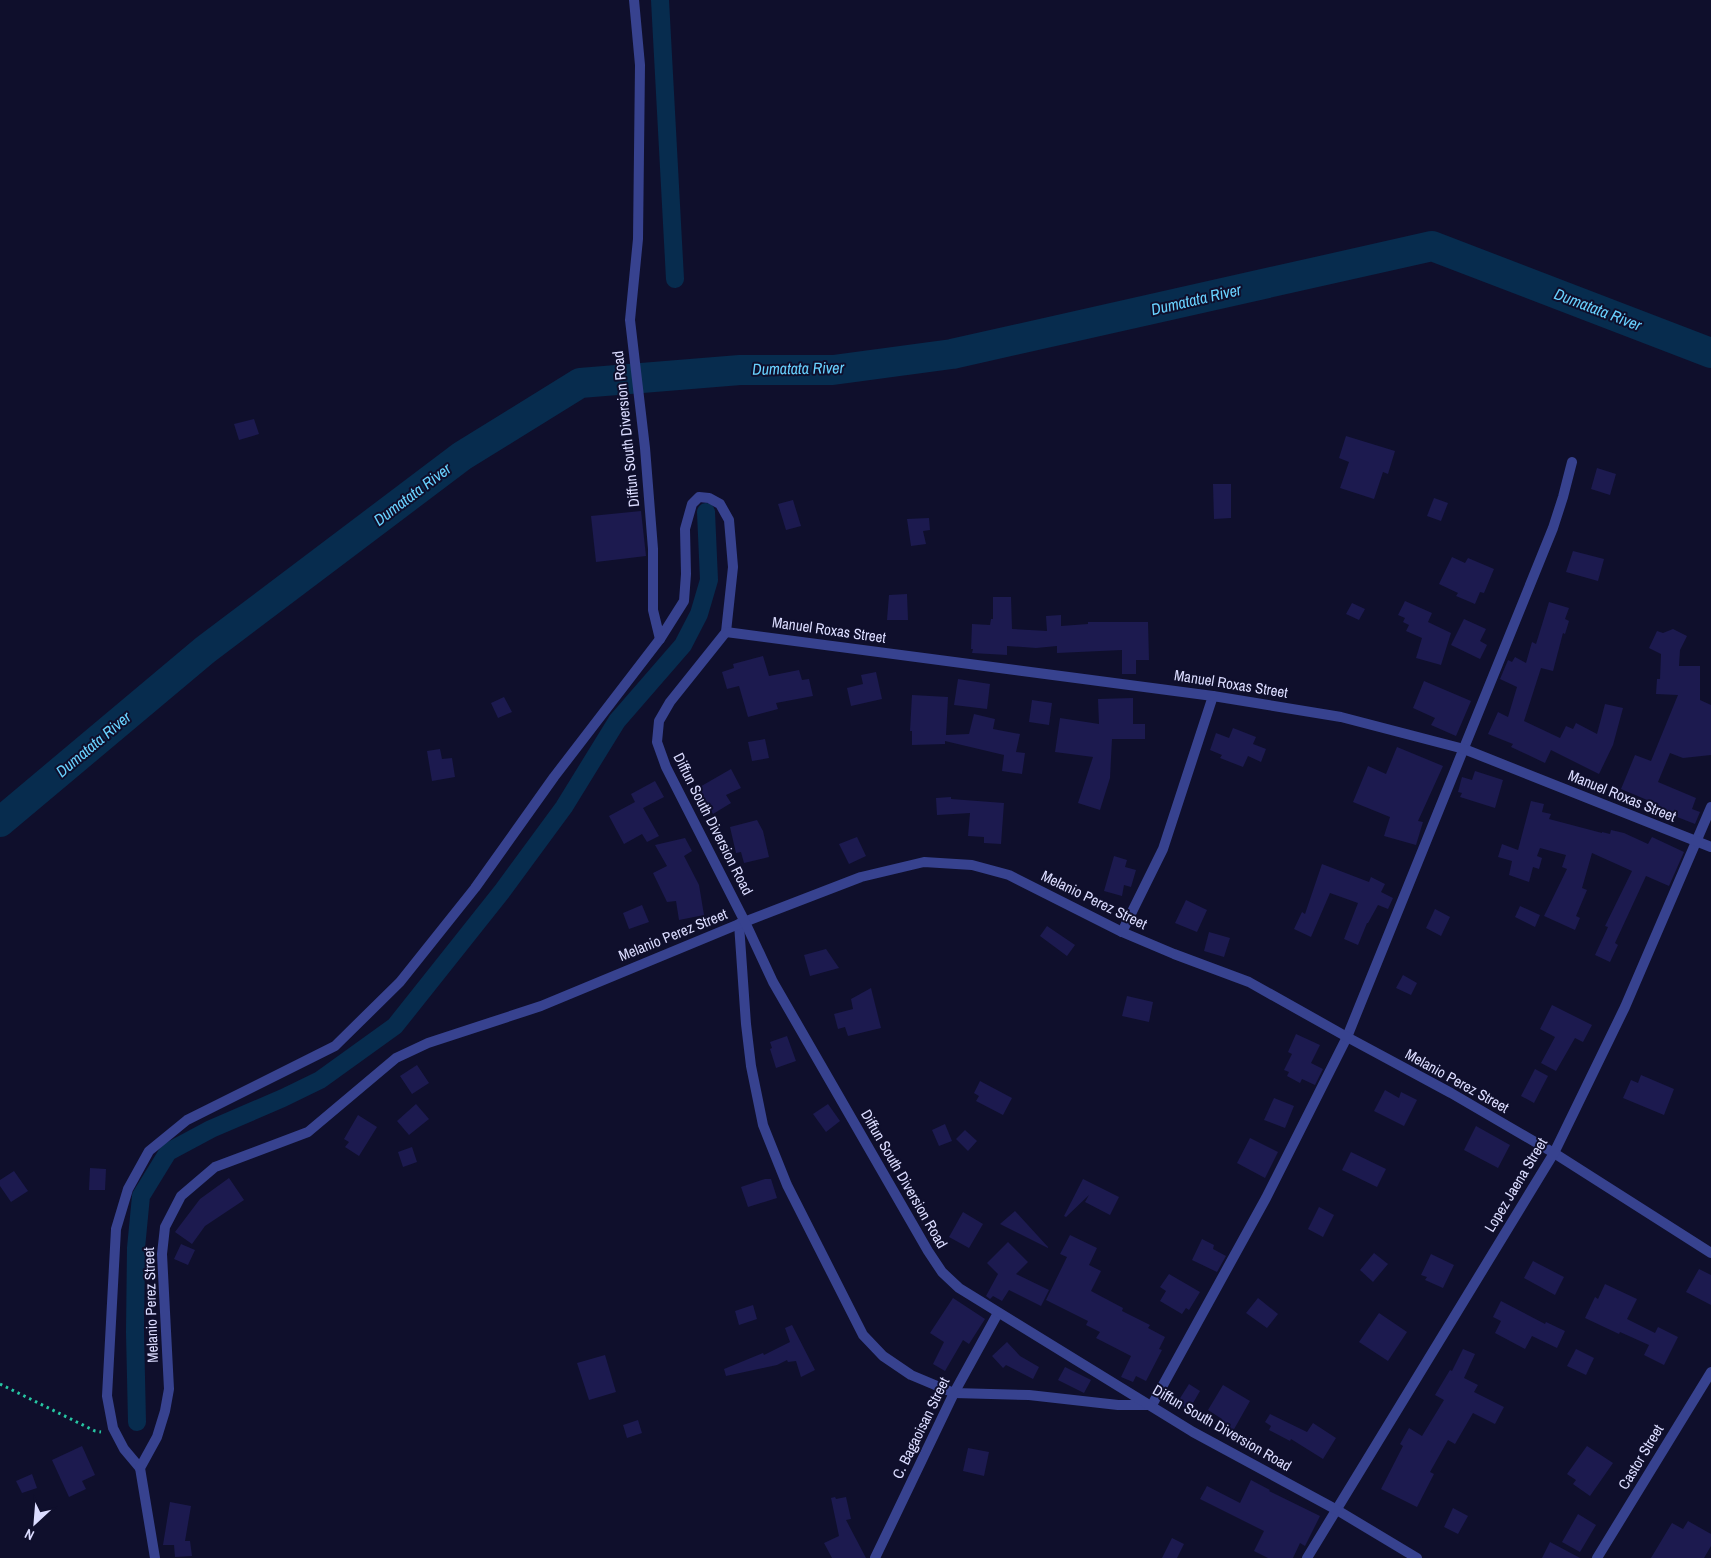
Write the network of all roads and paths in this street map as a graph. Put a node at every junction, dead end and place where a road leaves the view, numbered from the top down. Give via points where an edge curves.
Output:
1 (634, 0) edge
2 (1572, 462) dead end
3 (726, 632) junction
4 (660, 638) junction
5 (1213, 696) junction
6 (1464, 749) junction
7 (1711, 807) edge
8 (1696, 841) junction
9 (1711, 847) edge
10 (742, 923) junction
11 (1122, 932) junction
12 (1347, 1038) junction
13 (1554, 1153) junction
14 (1711, 1253) edge
15 (998, 1313) junction
16 (1711, 1372) edge
17 (0, 1384) edge
18 (954, 1393) junction
19 (1152, 1405) junction
20 (117, 1436) junction
21 (140, 1468) junction
22 (1337, 1510) junction
23 (155, 1558) edge
24 (875, 1558) edge
25 (1307, 1558) edge
26 (1417, 1558) edge
27 (1598, 1558) edge

1 - 4 street, Diffun South Diversion Road via 640,65 638,239 630,320 645,448 653,549 653,610
2 - 6 street via 1553,528
3 - 4 street via 733,567 729,520 720,504 699,497 692,504 685,529 684,601
3 - 5 street, Manuel Roxas Street
3 - 10 street, Diffun South Diversion Road via 670,702 659,721 657,742
4 - 20 street via 554,777 475,888 400,982 335,1046 187,1120 149,1150 128,1189 116,1228 107,1396
5 - 6 street, Manuel Roxas Street via 1341,717
5 - 11 street via 1163,849
6 - 8 street, Manuel Roxas Street
6 - 12 street
7 - 8 street, Lopez Jaena Street
8 - 9 street, Manuel Roxas Street
8 - 13 street, Lopez Jaena Street via 1625,1007
10 - 11 street, Melanio Perez Street via 861,877 924,862 972,865 1009,874
10 - 15 street, Diffun South Diversion Road via 928,1251 942,1272 959,1288
10 - 18 street via 751,1066 763,1125 787,1185 863,1335 883,1356 911,1375
10 - 21 street, Melanio Perez Street via 541,1006 428,1043 396,1058 308,1132 215,1167 181,1196 165,1227 162,1254 169,1389 166,1411 157,1437
11 - 12 street, Melanio Perez Street via 1249,982
12 - 13 street, Melanio Perez Street
12 - 19 street via 1266,1198
13 - 14 street, Melanio Perez Street
13 - 22 street, Lopez Jaena Street
15 - 18 street, C. Bagaoisan Street
15 - 19 street, Diffun South Diversion Road
16 - 27 street, Castor Street
17 - 20 path via 95,1431
18 - 19 street via 1029,1395 1118,1405
18 - 24 street, C. Bagaoisan Street
19 - 22 street, Diffun South Diversion Road via 1193,1432
20 - 21 street
21 - 23 street
22 - 25 street, Lopez Jaena Street
22 - 26 street, Diffun South Diversion Road

